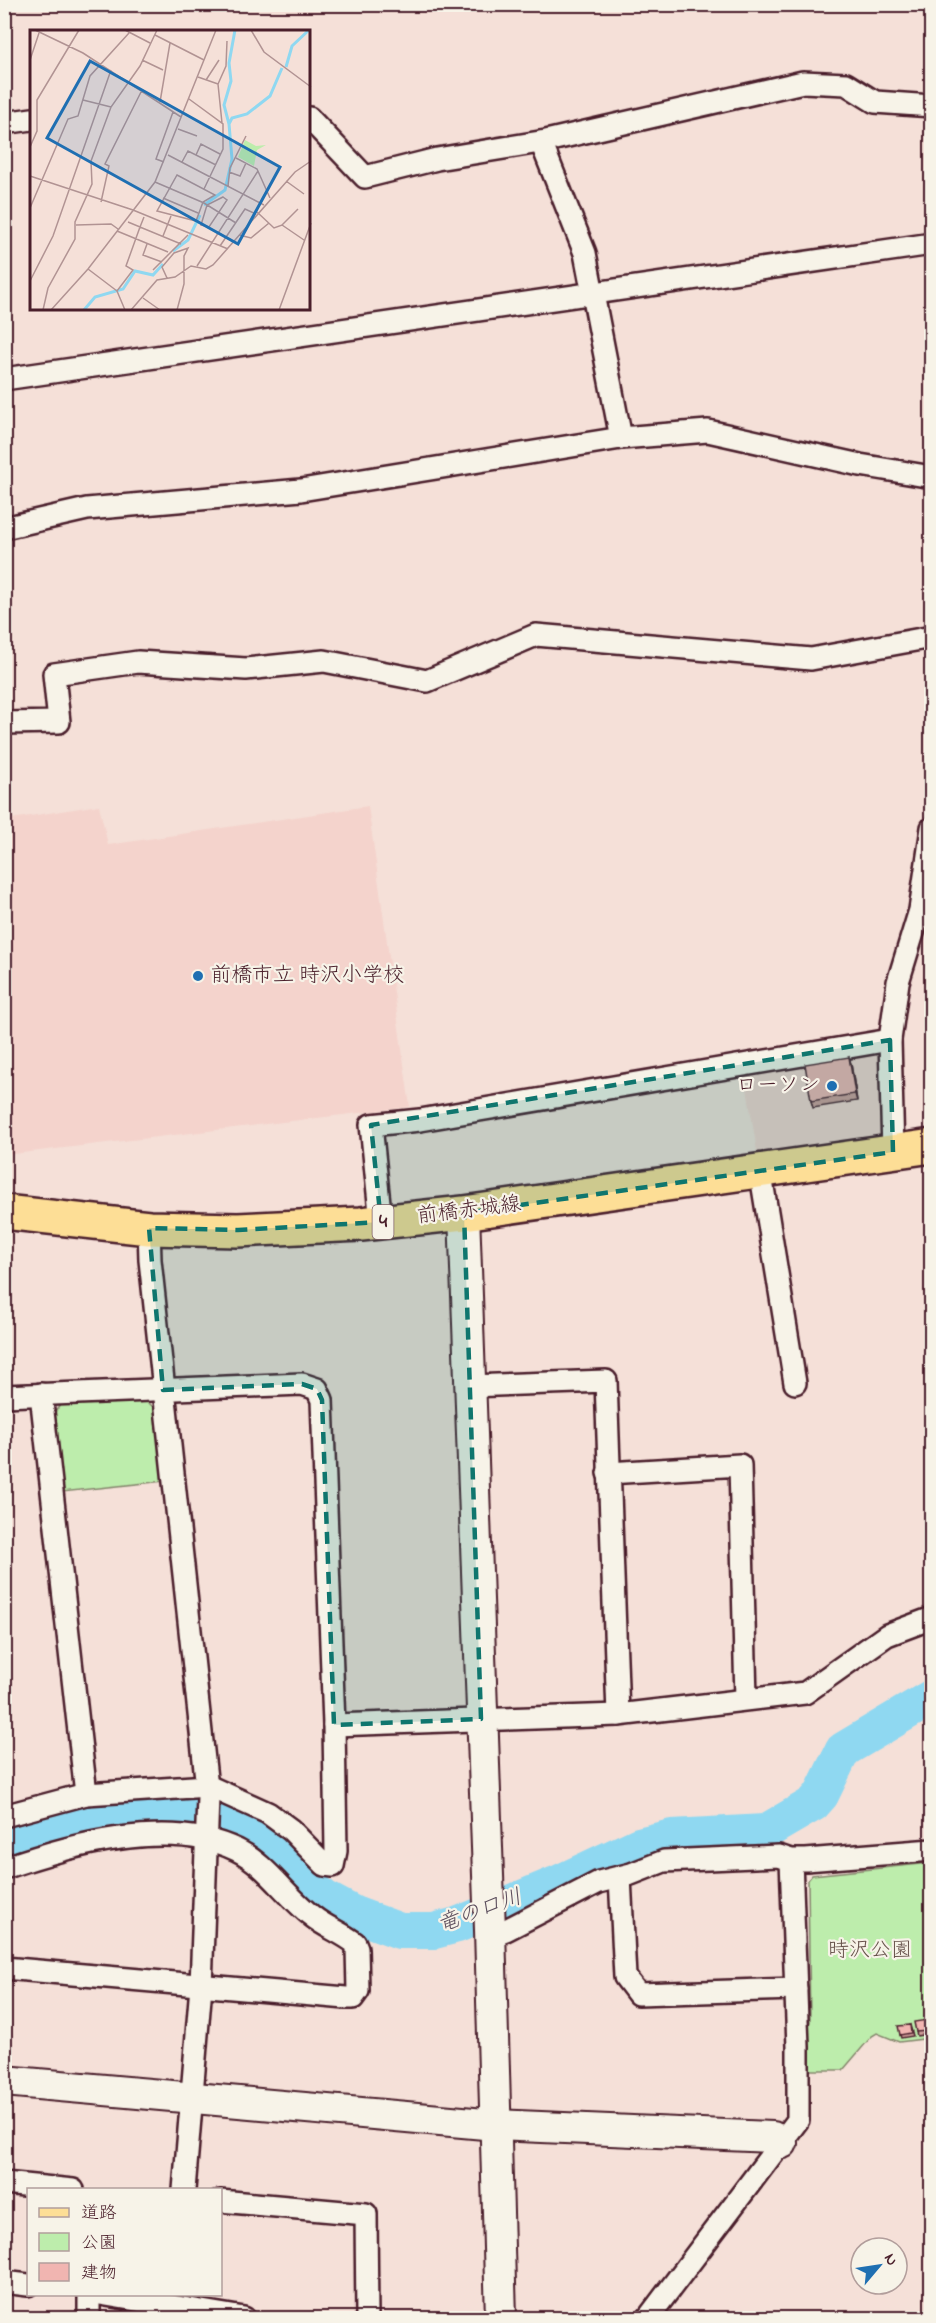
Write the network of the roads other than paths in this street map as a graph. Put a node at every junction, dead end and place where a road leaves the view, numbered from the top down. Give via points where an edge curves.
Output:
1 (932, 106) edge
2 (30, 119) edge
3 (310, 119) edge
4 (4, 123) edge
5 (541, 142) junction
6 (932, 244) edge
7 (593, 294) junction
8 (4, 379) edge
9 (621, 438) junction
10 (932, 477) edge
11 (4, 528) edge
12 (932, 638) edge
13 (4, 723) edge
14 (932, 828) edge
15 (929, 868) edge
16 (890, 1040) junction
17 (932, 1146) edge
18 (893, 1152) junction
19 (760, 1169) junction
20 (4, 1212) edge
21 (464, 1213) junction
22 (381, 1222) junction
23 (149, 1228) junction
24 (795, 1383) dead end
25 (470, 1386) junction
26 (163, 1390) junction
27 (41, 1394) junction
28 (4, 1396) edge
29 (608, 1473) junction
30 (932, 1618) edge
31 (746, 1699) junction
32 (618, 1714) junction
33 (481, 1719) junction
34 (334, 1725) junction
35 (208, 1792) junction
36 (86, 1794) junction
37 (4, 1816) edge
38 (207, 1836) junction
39 (932, 1850) edge
40 (791, 1860) junction
41 (4, 1868) edge
42 (620, 1877) junction
43 (490, 1933) junction
44 (4, 1968) edge
45 (201, 1986) junction
46 (796, 1989) junction
47 (4, 2081) edge
48 (193, 2098) junction
49 (496, 2125) junction
50 (782, 2143) junction
51 (4, 2183) edge
52 (53, 2188) edge
53 (184, 2188) edge
54 (222, 2202) edge
55 (4, 2282) edge
56 (27, 2285) edge
57 (88, 2296) edge
58 (106, 2296) edge
59 (89, 2319) edge
60 (244, 2319) edge
61 (367, 2319) edge
62 (501, 2319) edge
63 (648, 2319) edge

1 - 5 street via 875,102 846,84 803,82
2 - 4 street
3 - 5 street via 365,177 437,159
5 - 7 street via 585,253
6 - 7 street
7 - 8 street
7 - 9 street
9 - 10 street via 708,431
9 - 11 street via 301,489 87,509
12 - 13 street via 811,659 536,635 427,681 324,661 246,669 138,662 54,674 59,722
14 - 15 street
15 - 16 street via 898,982
16 - 18 street
16 - 22 street via 371,1125
17 - 18 main road, 前橋赤城線 / 4
18 - 19 main road, 前橋赤城線 / 4
19 - 21 main road, 前橋赤城線 / 4
19 - 24 street
20 - 23 main road, 前橋赤城線 / 4
21 - 22 main road, 前橋赤城線 / 4
21 - 25 street
22 - 23 main road, 前橋赤城線 / 4 via 238,1230
23 - 26 street
25 - 29 street via 606,1381
25 - 33 street
26 - 27 street
26 - 34 street via 302,1384 317,1389 322,1400
26 - 35 street
27 - 28 street
27 - 36 street
29 - 31 street via 740,1465
29 - 32 street
30 - 31 street via 887,1635 805,1693
31 - 32 street
32 - 33 street
33 - 34 street
33 - 43 street
34 - 35 street via 333,1866 325,1865 268,1813
35 - 36 street
35 - 38 street
36 - 37 street
38 - 41 street via 121,1837
38 - 45 street
38 - 45 street via 255,1862 314,1918 355,1943 357,1991 353,1998 346,1998
39 - 40 street
40 - 42 street via 779,1856 664,1861
40 - 46 street
42 - 43 street via 599,1882 506,1930
42 - 46 street via 625,1977 638,1994
43 - 49 street
44 - 45 street
45 - 48 street
46 - 50 street via 798,2120
47 - 48 street
48 - 49 street
48 - 53 street
49 - 50 street via 761,2137
49 - 62 street
50 - 63 street
51 - 52 street
54 - 61 street via 366,2214
55 - 56 street
57 - 59 street
58 - 60 street

